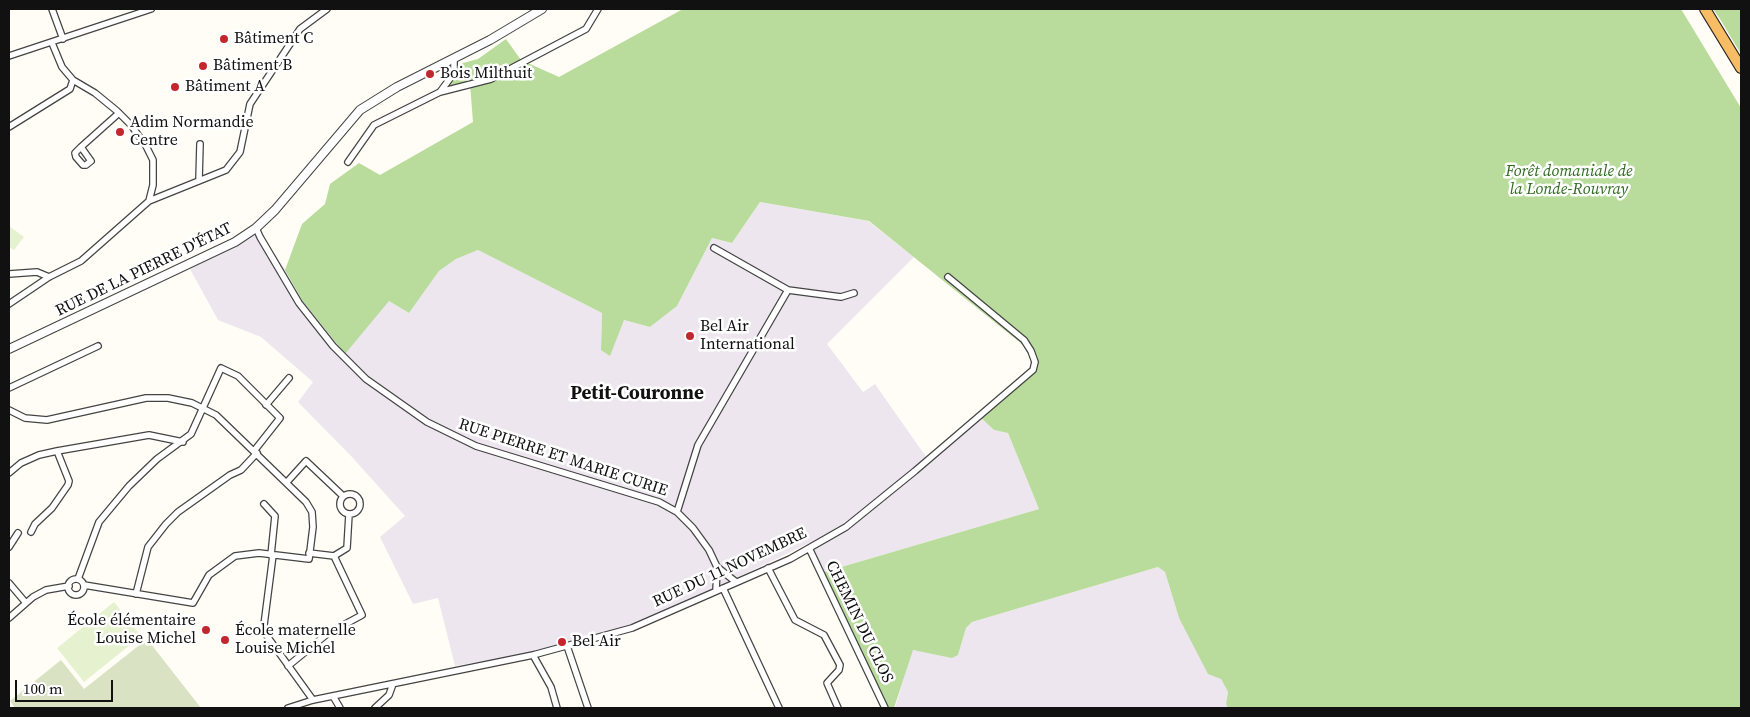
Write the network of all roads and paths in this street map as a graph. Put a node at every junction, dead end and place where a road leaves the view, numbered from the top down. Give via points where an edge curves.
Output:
1 (52, 9) edge
2 (150, 9) edge
3 (327, 9) edge
4 (542, 9) edge
5 (598, 9) edge
6 (1705, 9) edge
7 (63, 39) junction
8 (52, 43) junction
9 (9, 56) edge
10 (454, 58) junction
11 (1741, 68) edge
12 (73, 80) junction
13 (440, 92) junction
14 (118, 113) junction
15 (9, 128) edge
16 (200, 144) dead end
17 (81, 148) dead end
18 (348, 162) dead end
19 (199, 180) junction
20 (149, 201) junction
21 (256, 228) junction
22 (714, 248) dead end
23 (9, 274) edge
24 (49, 277) junction
25 (948, 278) dead end
26 (788, 290) junction
27 (854, 293) dead end
28 (9, 304) edge
29 (98, 346) dead end
30 (9, 349) edge
31 (289, 378) dead end
32 (9, 388) edge
33 (266, 405) junction
34 (203, 408) junction
35 (9, 410) edge
36 (183, 442) junction
37 (57, 451) junction
38 (256, 452) junction
39 (9, 474) edge
40 (287, 482) junction
41 (343, 496) junction
42 (264, 504) dead end
43 (677, 512) junction
44 (349, 514) junction
45 (30, 532) dead end
46 (18, 533) dead end
47 (9, 547) edge
48 (809, 548) junction
49 (309, 553) junction
50 (272, 555) junction
51 (334, 556) junction
52 (717, 567) junction
53 (768, 568) junction
54 (78, 579) junction
55 (736, 582) junction
56 (9, 583) edge
57 (69, 586) junction
58 (84, 586) junction
59 (724, 588) junction
60 (716, 591) junction
61 (136, 594) junction
62 (26, 603) junction
63 (9, 618) edge
64 (567, 646) junction
65 (532, 655) junction
66 (288, 666) junction
67 (392, 684) junction
68 (333, 696) junction
69 (313, 700) junction
70 (288, 708) edge
71 (340, 708) edge
72 (375, 708) edge
73 (557, 708) edge
74 (588, 708) edge
75 (780, 708) edge
76 (838, 708) edge
77 (885, 708) edge

1 - 7 street
2 - 7 street
3 - 19 street via 300,29 250,104 240,152 226,170
4 - 10 street, RUE DE LA PIERRE D'ÉTAT
5 - 13 street via 586,29 491,79
6 - 11 highway
7 - 8 street
8 - 9 street
8 - 12 street via 62,67
10 - 13 street via 454,73
10 - 21 street, RUE DE LA PIERRE D'ÉTAT via 360,110 280,205
12 - 14 street via 95,93
12 - 15 street via 70,89
13 - 18 street via 374,125
14 - 17 street
14 - 20 street via 131,125 153,160
16 - 19 street
19 - 20 street
20 - 24 street via 81,261
21 - 30 street, RUE DE LA PIERRE D'ÉTAT via 215,252
21 - 43 street, RUE PIERRE ET MARIE CURIE via 282,277 320,331 366,379 401,405 449,435 476,446 659,502
22 - 26 street
23 - 24 street via 37,272
24 - 28 street
25 - 48 street, RUE DU 11 NOVEMBRE via 1024,340 1035,362 1033,370 846,526
26 - 27 street via 841,296
26 - 43 street via 698,445
29 - 32 street
31 - 33 street
33 - 34 street via 238,376 222,368
33 - 38 street via 280,418
34 - 35 street via 168,398 146,398 47,420 25,418
34 - 36 street via 191,434
34 - 38 street via 216,415
36 - 37 street via 149,435
36 - 54 street via 157,459 110,508 92,537
37 - 39 street via 21,462
37 - 45 street via 68,485
38 - 40 street
38 - 61 street via 241,470 178,512 166,524 148,547
40 - 41 street via 306,461
40 - 49 street via 312,512
41 - 44 street via 340,506
41 - 44 street via 352,494 359,501 358,510
42 - 50 street via 275,516
43 - 52 street, RUE PIERRE ET MARIE CURIE via 693,528
44 - 51 street via 347,548
46 - 47 street
48 - 53 street, RUE DU 11 NOVEMBRE
48 - 77 street, CHEMIN DU CLOS
49 - 50 street via 309,559
49 - 51 street
50 - 61 street via 247,553 235,556 209,575 194,603
50 - 66 street via 264,625 267,636
51 - 66 street via 362,615 327,634
52 - 55 street, RUE PIERRE ET MARIE CURIE
52 - 60 street
53 - 55 street, RUE DU 11 NOVEMBRE
53 - 76 street via 795,620 824,635 840,665 827,683
54 - 57 street via 72,580
54 - 58 street
55 - 59 street, RUE DU 11 NOVEMBRE
56 - 62 street
57 - 58 street via 72,594 78,595
57 - 62 street via 46,590
58 - 61 street
59 - 60 street, RUE DU 11 NOVEMBRE
59 - 75 street
60 - 64 street, RUE DU 11 NOVEMBRE via 632,628
62 - 63 street
64 - 65 street, RUE DU 11 NOVEMBRE
64 - 74 street
65 - 67 street, RUE DU 11 NOVEMBRE
65 - 73 street via 551,687
66 - 69 street
67 - 68 street, RUE DU 11 NOVEMBRE
67 - 72 street via 389,695
68 - 69 street, RUE DU 11 NOVEMBRE
68 - 71 street
69 - 70 street, RUE DU 11 NOVEMBRE

